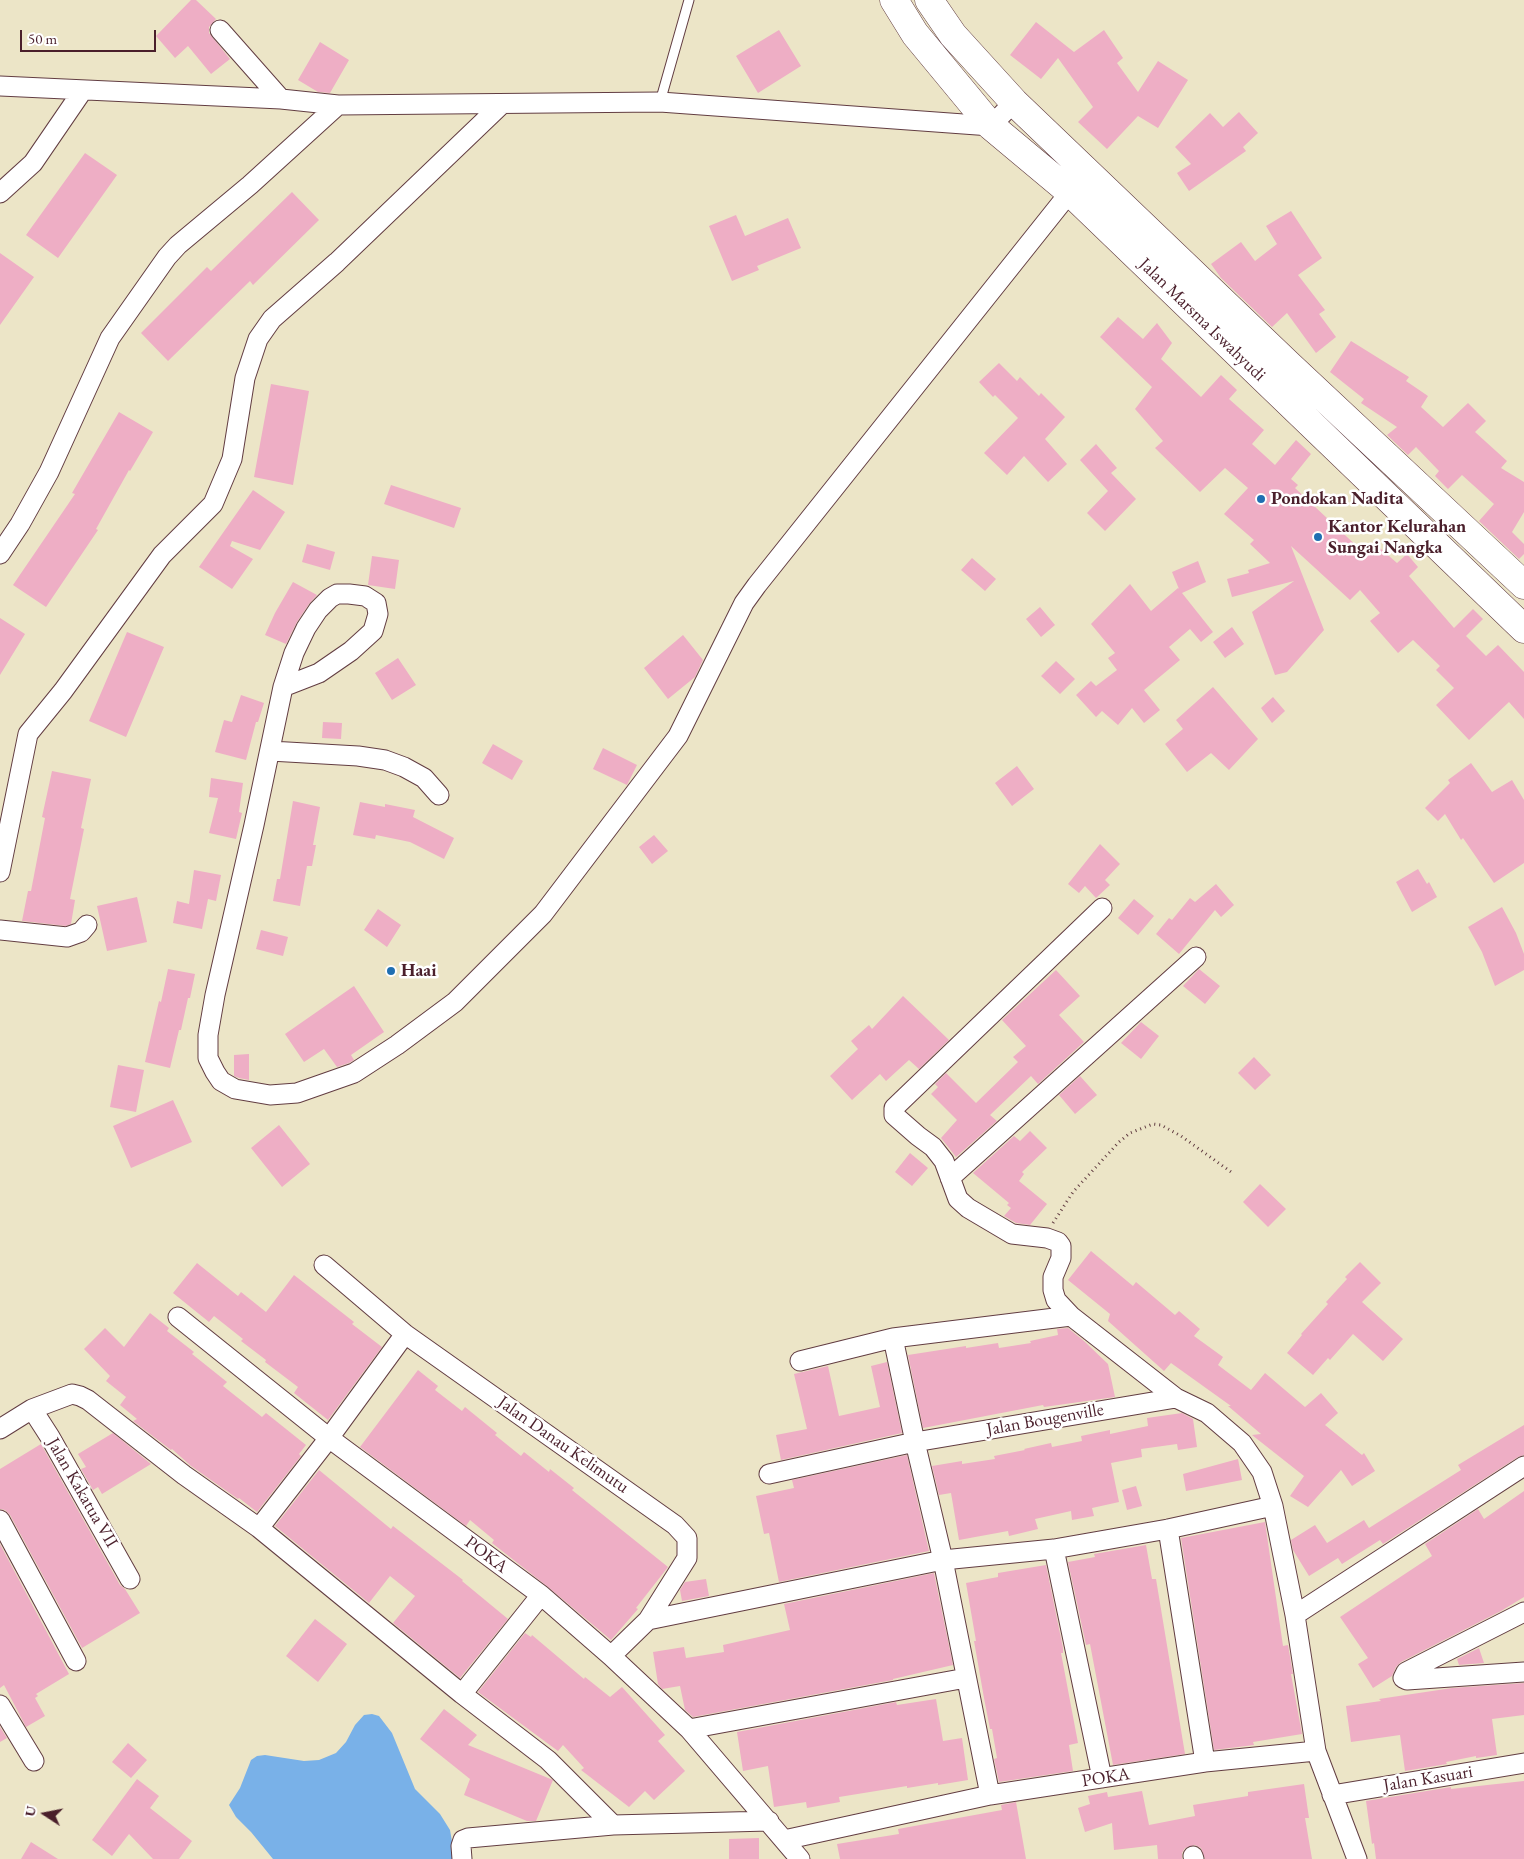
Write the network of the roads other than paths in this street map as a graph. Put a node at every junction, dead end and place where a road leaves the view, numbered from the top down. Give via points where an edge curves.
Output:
1 (689, 0) edge
2 (894, 0) edge
3 (929, 0) edge
4 (220, 30) dead end
5 (0, 86) edge
6 (83, 90) junction
7 (281, 99) junction
8 (660, 102) junction
9 (1014, 102) junction
10 (502, 104) junction
11 (338, 105) junction
12 (991, 126) junction
13 (1090, 175) junction
14 (1070, 192) junction
15 (0, 193) edge
16 (0, 554) edge
17 (1516, 575) edge
18 (1524, 628) edge
19 (283, 687) junction
20 (270, 751) junction
21 (439, 795) dead end
22 (0, 872) edge
23 (1102, 908) dead end
24 (87, 925) dead end
25 (0, 930) edge
26 (1196, 957) dead end
27 (950, 1178) junction
28 (324, 1265) dead end
29 (1071, 1316) junction
30 (178, 1317) dead end
31 (405, 1334) junction
32 (893, 1338) junction
33 (800, 1361) dead end
34 (1176, 1398) junction
35 (32, 1409) junction
36 (0, 1429) edge
37 (328, 1438) junction
38 (915, 1442) junction
39 (1524, 1466) edge
40 (769, 1474) dead end
41 (1273, 1506) junction
42 (0, 1520) edge
43 (259, 1528) junction
44 (1168, 1529) junction
45 (1054, 1549) junction
46 (943, 1560) junction
47 (130, 1578) dead end
48 (541, 1595) junction
49 (1524, 1612) edge
50 (1294, 1615) junction
51 (648, 1620) junction
52 (611, 1656) junction
53 (76, 1661) dead end
54 (1524, 1672) edge
55 (966, 1678) junction
56 (462, 1694) junction
57 (0, 1705) edge
58 (689, 1729) junction
59 (1316, 1751) junction
60 (34, 1762) dead end
61 (1205, 1762) junction
62 (1524, 1763) edge
63 (1102, 1778) junction
64 (990, 1795) junction
65 (1332, 1795) junction
66 (769, 1821) junction
67 (613, 1825) junction
68 (784, 1840) junction
69 (462, 1859) edge
70 (800, 1859) edge
71 (1357, 1859) edge

1 - 8 lane
2 - 12 highway, Jalan Marsma Iswahyudi via 915,34
3 - 9 highway, Jalan Marsma Iswahyudi via 953,35
4 - 7 street
5 - 6 street
6 - 7 street
6 - 15 street via 33,163
7 - 11 street
8 - 10 street
8 - 12 street
9 - 12 street
9 - 13 highway, Jalan Marsma Iswahyudi
10 - 11 street
10 - 22 street via 337,262 272,319 258,339 245,378 232,459 213,504 162,555 28,734
11 - 16 street via 167,257 110,338 49,472
12 - 14 highway, Jalan Marsma Iswahyudi
13 - 14 street
13 - 17 highway, Jalan Marsma Iswahyudi
14 - 18 highway, Jalan Marsma Iswahyudi
14 - 20 street via 757,585 744,603 678,736 543,914 455,1002 390,1050 354,1073 297,1094 270,1095 235,1089 221,1081 208,1058 208,1035 215,995
19 - 19 street via 306,628 330,598 349,594 365,596 376,603 378,614 373,631 350,652 319,672
19 - 20 street
20 - 21 street via 385,760 424,778
23 - 27 street via 894,1108 894,1115 933,1147 944,1161
24 - 25 street via 81,932 67,937
26 - 27 street
27 - 29 street via 958,1198 993,1224 1012,1234 1058,1242 1061,1258 1053,1277 1053,1290 1056,1300
28 - 31 street, Jalan Danau Kelimutu
29 - 32 street
29 - 34 street
30 - 37 street, POKA
31 - 37 street
31 - 51 street, Jalan Danau Kelimutu via 675,1525 687,1538 687,1558
32 - 33 street
32 - 38 street
34 - 38 street, Jalan Bougenville
34 - 41 street via 1207,1413 1242,1443 1262,1472
35 - 36 street
35 - 43 street via 72,1394 80,1396
35 - 47 street, Jalan Kakatua VII
37 - 43 street
37 - 48 street, POKA
38 - 40 street, Jalan Bougenville
38 - 46 street
39 - 50 street
41 - 44 street
41 - 50 street
42 - 53 street
43 - 56 street
44 - 45 street
44 - 61 street
45 - 46 street
45 - 63 street
46 - 51 street
46 - 55 street
48 - 52 street, POKA
48 - 56 street
49 - 54 street via 1406,1672 1404,1678
50 - 59 street
51 - 52 street, Jalan Danau Kelimutu
52 - 58 street, POKA
55 - 58 street
55 - 64 street
56 - 67 street via 548,1760
57 - 60 street
58 - 66 street, POKA
59 - 61 street, POKA
59 - 65 street
61 - 63 street, POKA
62 - 65 street, Jalan Kasuari
63 - 64 street, POKA
64 - 68 street, POKA
65 - 71 street
66 - 67 street
66 - 68 street, POKA
67 - 69 street via 468,1838 461,1846
68 - 70 street, POKA

